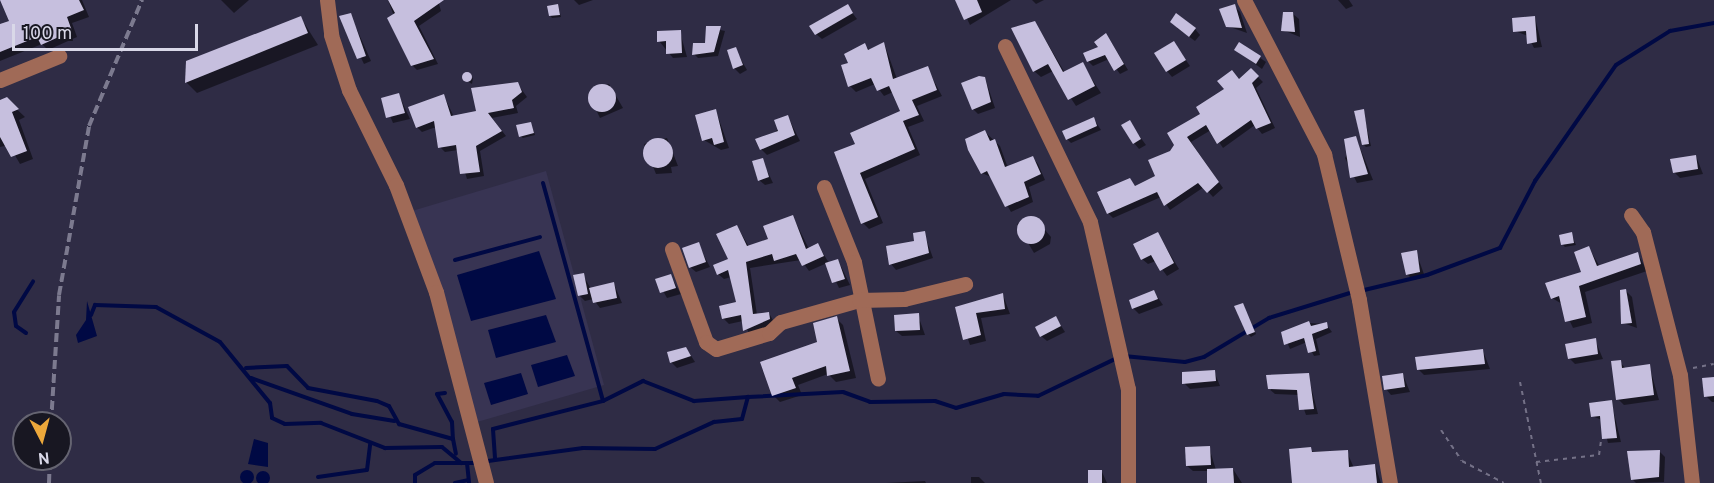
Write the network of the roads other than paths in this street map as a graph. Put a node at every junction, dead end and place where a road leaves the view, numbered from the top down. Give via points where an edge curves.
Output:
1 (327, 0) edge
2 (1244, 0) edge
3 (1005, 46) dead end
4 (59, 56) dead end
5 (0, 80) edge
6 (824, 187) dead end
7 (1631, 215) dead end
8 (672, 249) dead end
9 (965, 284) dead end
10 (859, 300) junction
11 (878, 379) dead end
12 (486, 483) edge
13 (1128, 483) edge
14 (1390, 483) edge
15 (1692, 483) edge

1 - 12 street via 349,90 396,185 436,292
2 - 14 street via 1324,154 1359,300
3 - 13 street via 1090,222 1128,390
4 - 5 street
6 - 10 street via 854,262
7 - 15 street via 1643,232 1680,375
8 - 10 street via 706,342 716,349 769,333 780,322
9 - 10 street via 904,299
10 - 11 street

